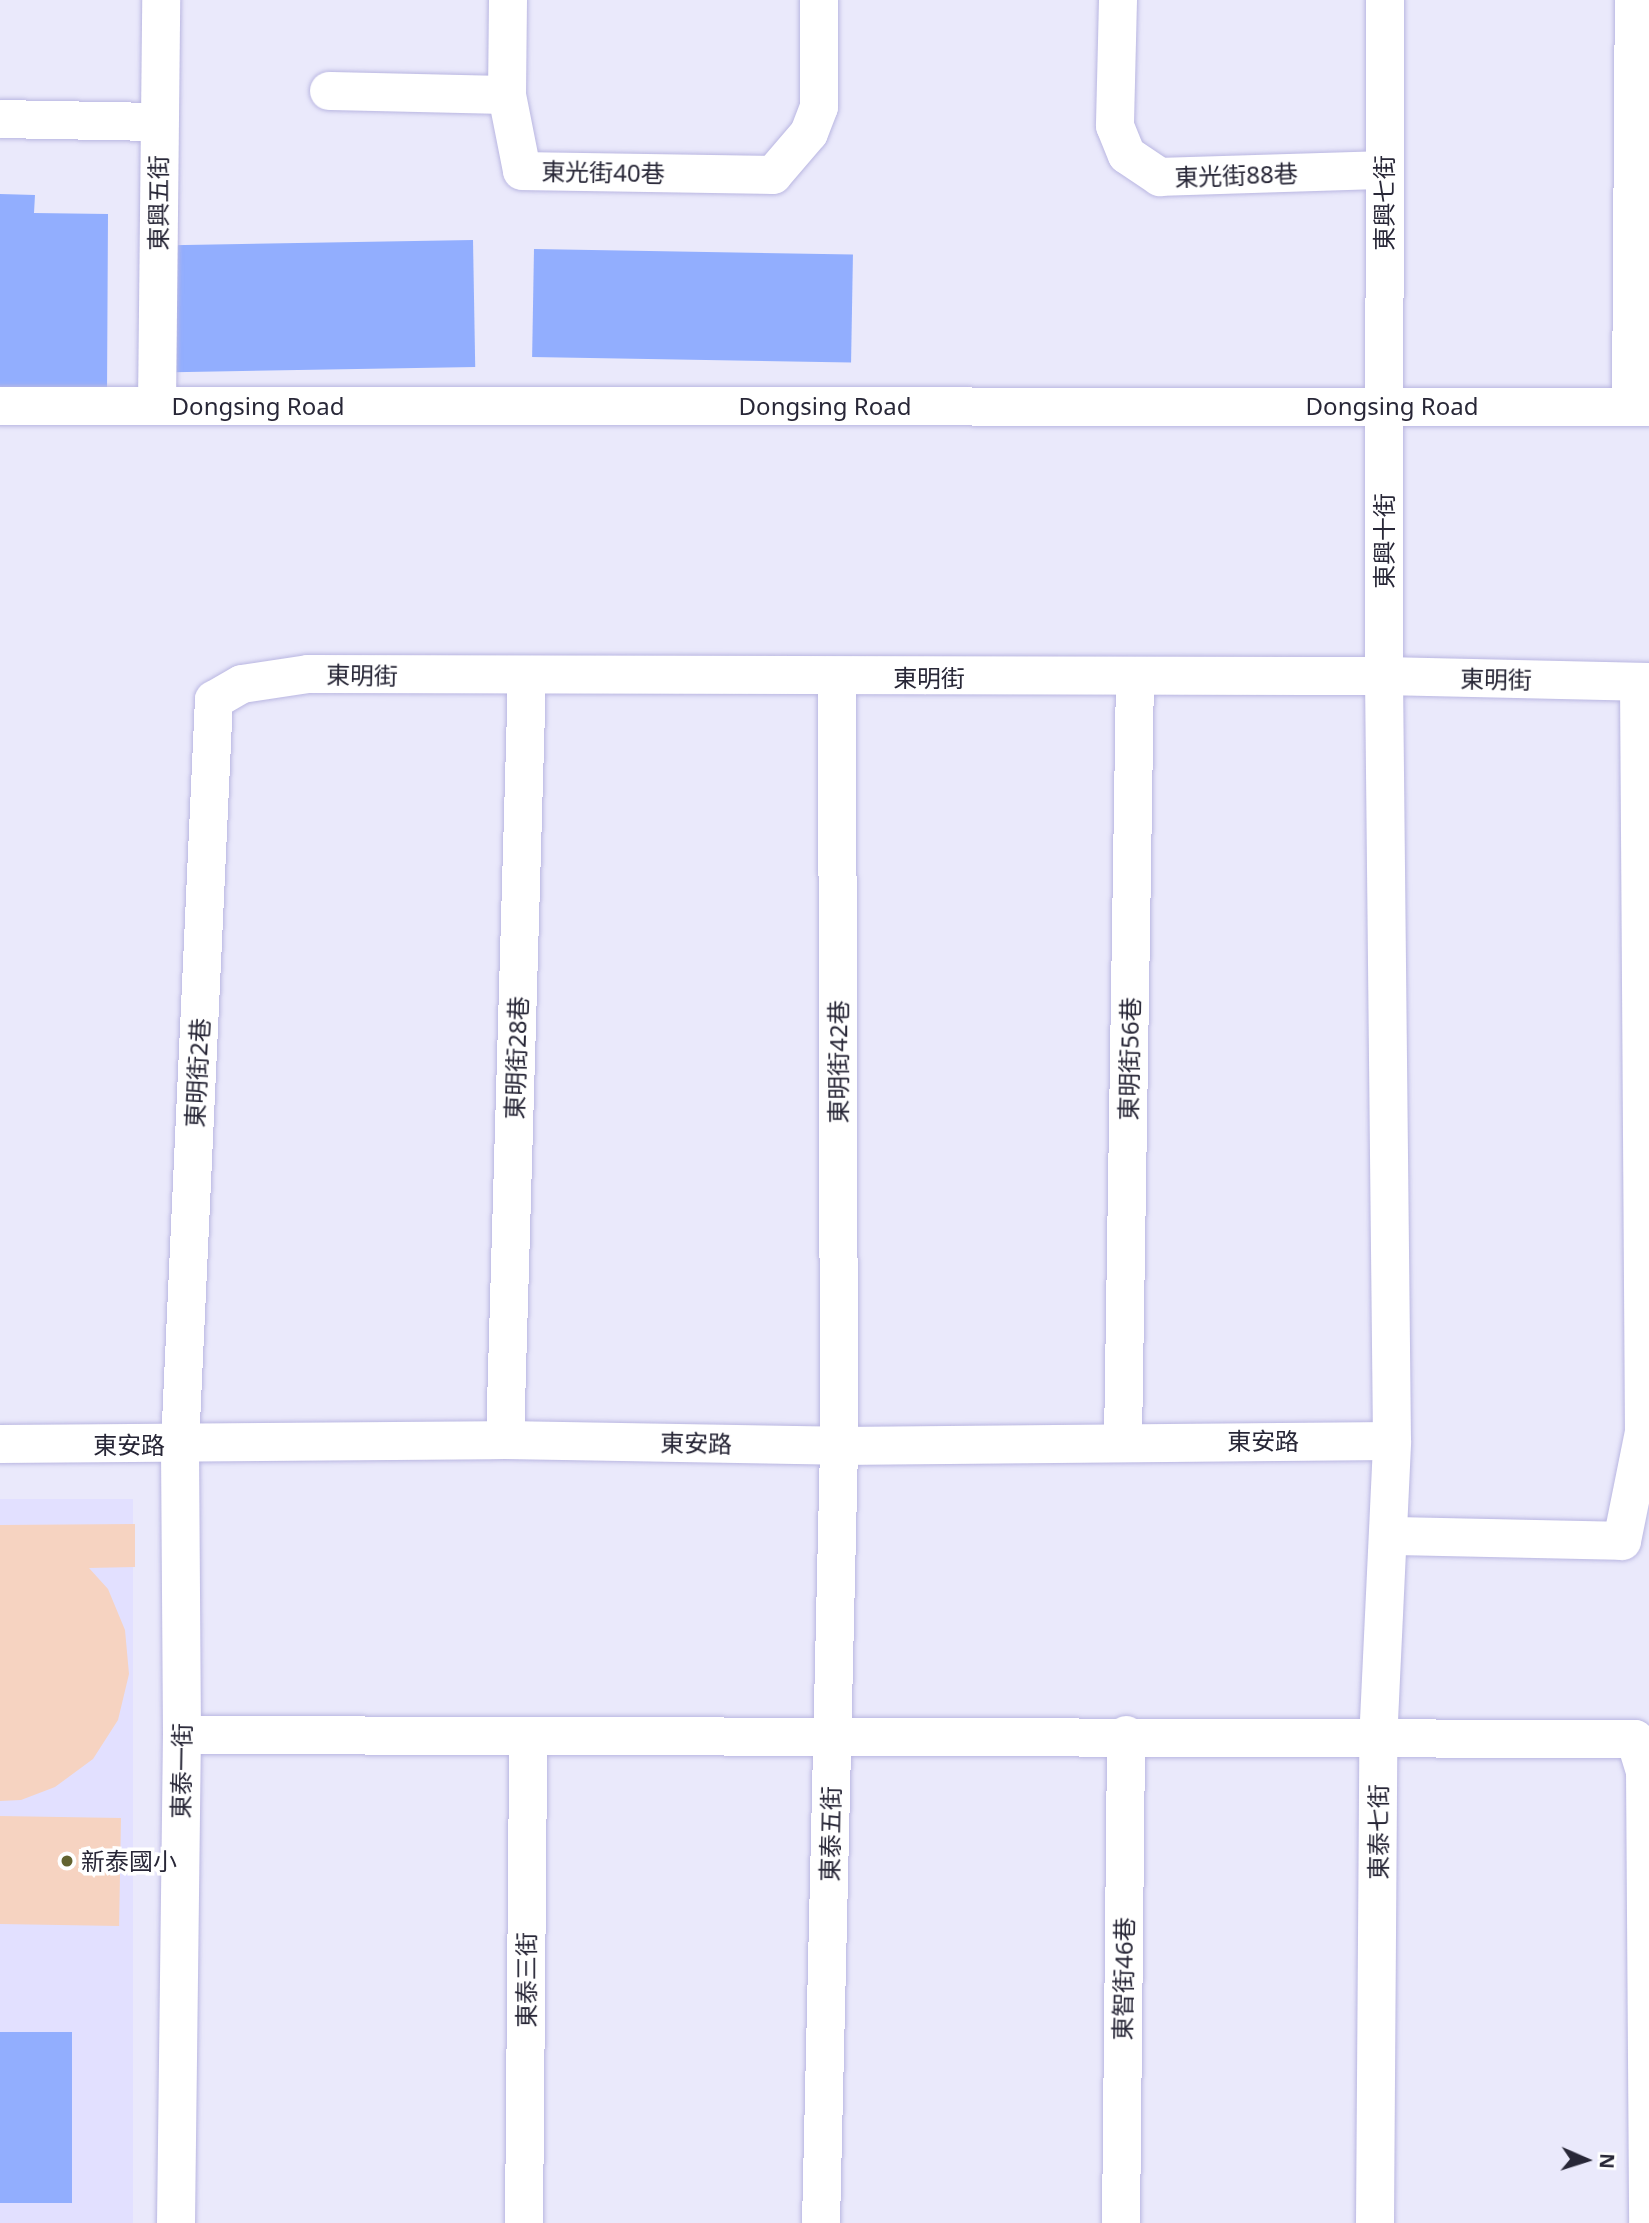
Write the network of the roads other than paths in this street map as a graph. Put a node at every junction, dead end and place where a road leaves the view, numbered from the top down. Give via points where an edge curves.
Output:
1 (161, 0) edge
2 (508, 0) edge
3 (819, 0) edge
4 (1118, 0) edge
5 (1385, 0) edge
6 (1634, 0) edge
7 (329, 90) dead end
8 (507, 95) junction
9 (0, 119) edge
10 (159, 121) junction
11 (1642, 166) edge
12 (1384, 170) junction
13 (157, 405) junction
14 (0, 406) edge
15 (1385, 406) junction
16 (1640, 406) edge
17 (1384, 676) junction
18 (527, 677) junction
19 (1135, 677) junction
20 (837, 678) junction
21 (1644, 682) edge
22 (214, 700) joint
23 (1647, 1433) edge
24 (505, 1440) junction
25 (1123, 1440) junction
26 (1392, 1441) junction
27 (0, 1444) edge
28 (180, 1445) junction
29 (839, 1446) junction
30 (1391, 1536) junction
31 (182, 1735) junction
32 (1126, 1735) junction
33 (528, 1738) junction
34 (832, 1738) junction
35 (1378, 1742) junction
36 (176, 2223) edge
37 (524, 2223) edge
38 (821, 2223) edge
39 (1121, 2223) edge
40 (1375, 2223) edge
41 (1647, 2223) edge

1 - 10 street, 東興五街
2 - 8 street, 東光街40巷
3 - 8 street, 東光街40巷 via 819,107 809,133 773,175 522,171
4 - 12 street, 東光街88巷 via 1115,126 1127,155 1160,177
5 - 12 street, 東興七街
6 - 11 street
7 - 8 street
9 - 10 street
10 - 13 street, 東興五街
11 - 16 street
12 - 15 street, 東興七街
13 - 14 street, Dongsing Road
13 - 15 street, Dongsing Road
15 - 16 street, Dongsing Road
15 - 17 street, 東興十街
17 - 19 street, 東明街
17 - 21 street, 東明街
17 - 26 street, 東興十街
18 - 20 street, 東明街
18 - 22 street, 東明街 via 296,675 242,684
18 - 24 street, 東明街28巷
19 - 20 street, 東明街
19 - 25 street, 東明街56巷
20 - 29 street, 東明街42巷
21 - 23 street
22 - 28 street, 東明街2巷
23 - 30 street via 1622,1541
24 - 28 street, 東安路
24 - 29 street, 東安路
25 - 26 street, 東安路
25 - 29 street, 東安路
26 - 30 street, 東泰七街
27 - 28 street, 東安路
28 - 31 street, 東泰一街
29 - 34 street, 東泰五街
30 - 35 street, 東泰七街
31 - 33 street
31 - 36 street, 東泰一街
32 - 34 street
32 - 35 street
32 - 39 street, 東智街46巷
33 - 34 street
33 - 37 street, 東泰三街
34 - 38 street, 東泰五街
35 - 40 street, 東泰七街
35 - 41 street via 1635,1739 1646,1771

